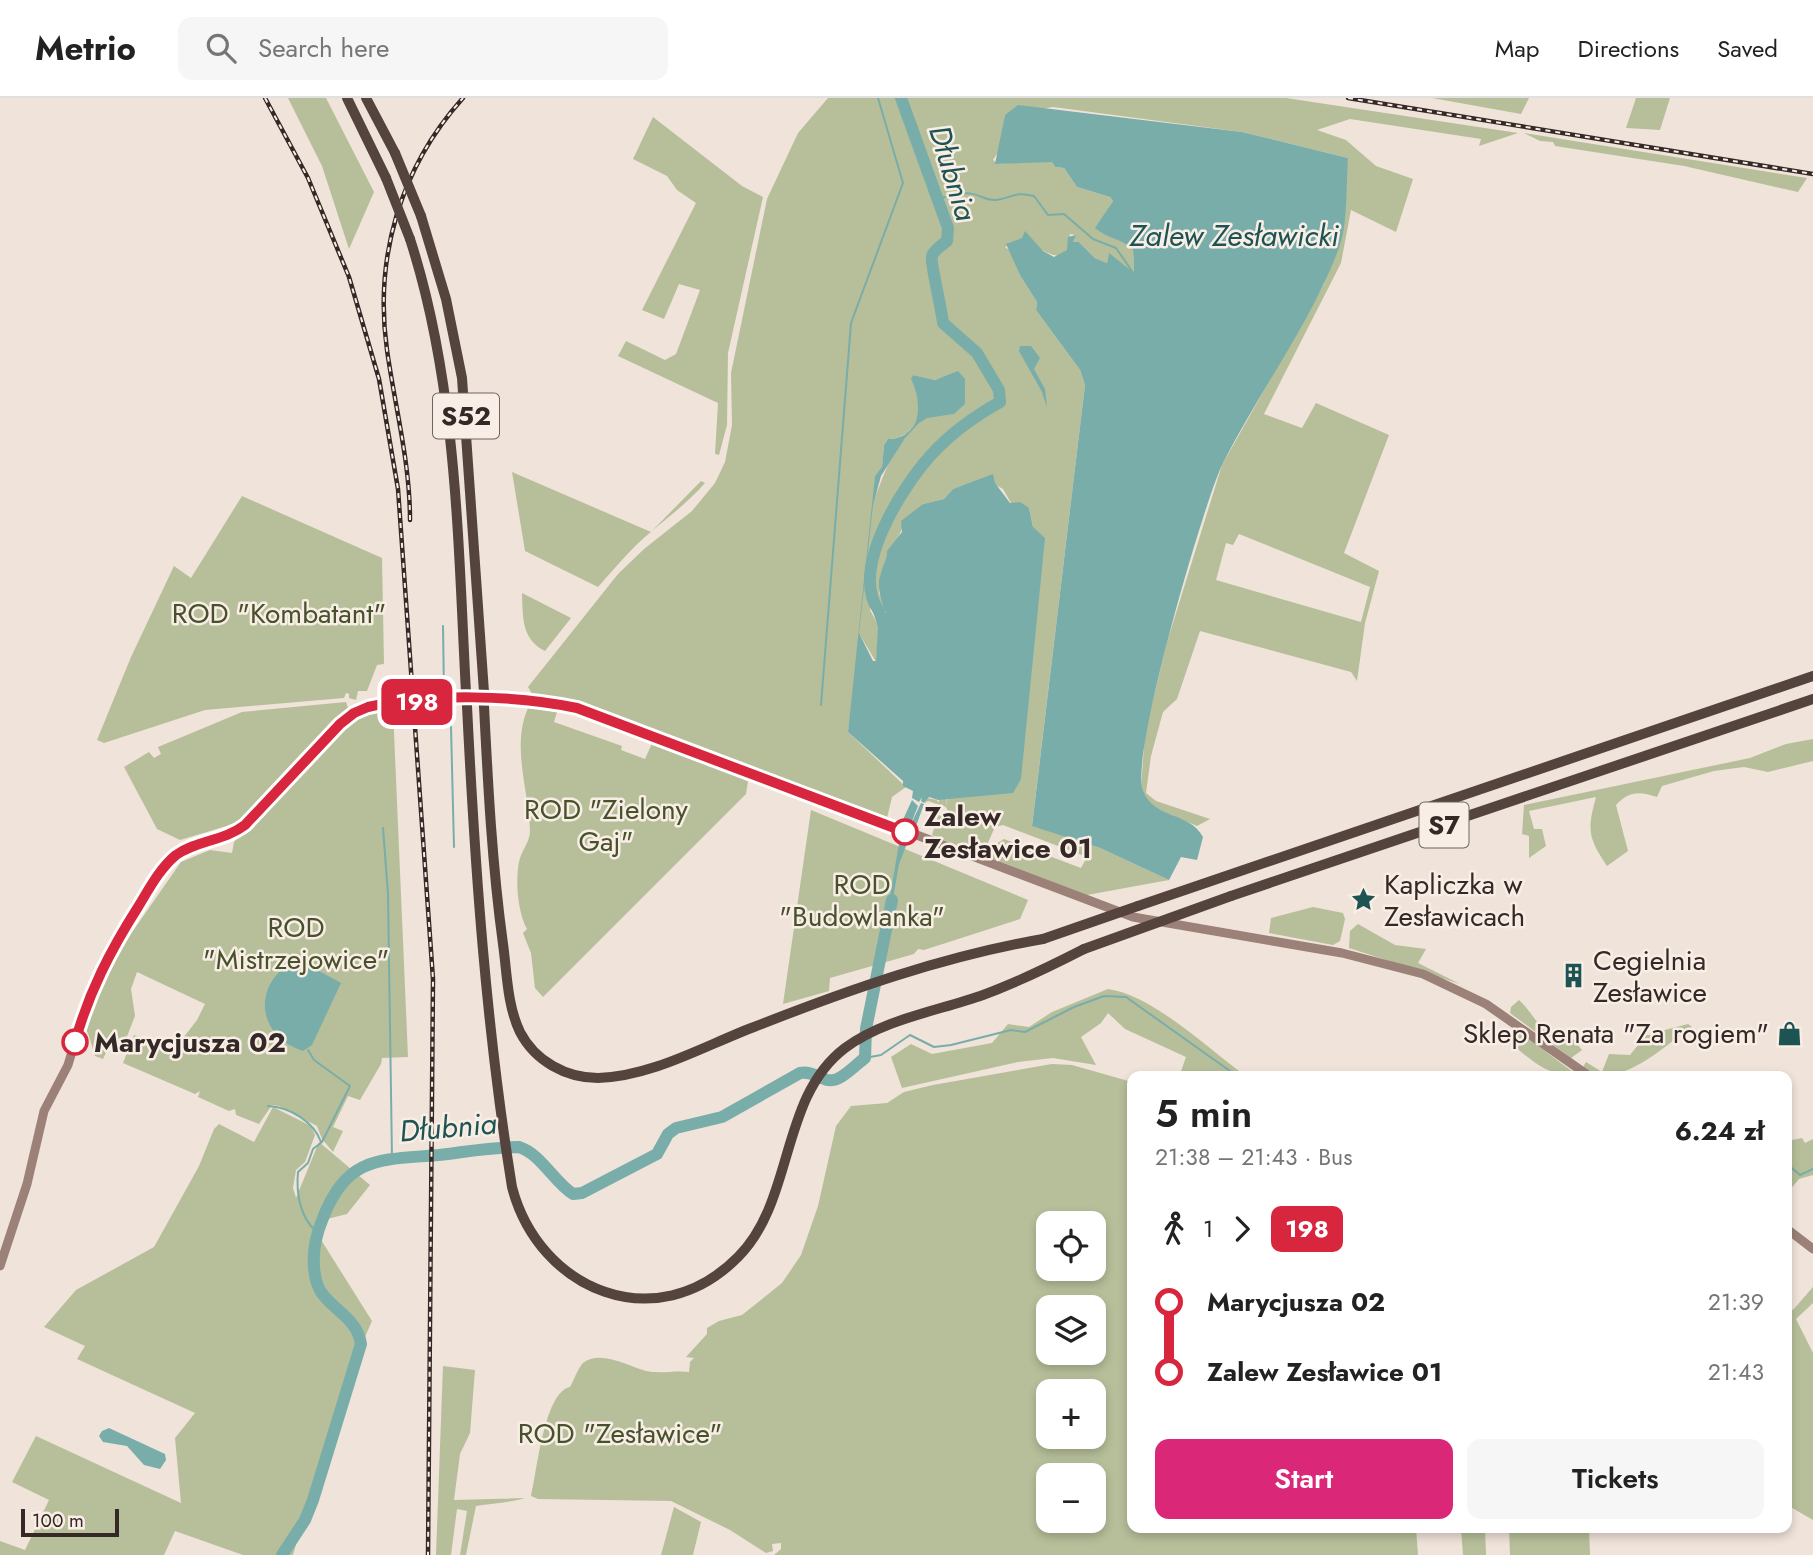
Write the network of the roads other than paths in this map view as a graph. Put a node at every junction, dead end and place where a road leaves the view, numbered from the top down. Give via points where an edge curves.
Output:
1 (347, 98) edge
2 (366, 98) edge
3 (1813, 676) edge
4 (1813, 699) edge
5 (936, 963) joint
6 (1582, 1071) edge
7 (523, 1220) joint
8 (1792, 1233) edge
9 (1813, 1249) edge
10 (0, 1266) edge

1 - 7 highway, S52, bridge via 410,239 426,293 442,380 489,1026 512,1187
2 - 5 highway, S52, bridge via 421,216 446,299 462,378 491,855 519,1029 538,1054 566,1072 602,1078 673,1062 751,1028
3 - 5 highway, S7, bridge via 1043,939
4 - 7 highway, S7, bridge via 1231,896 1084,949 1033,975 873,1032 845,1048 821,1074 802,1109 772,1203 753,1238 729,1266 689,1289 639,1297 597,1289 554,1263
6 - 10 street via 1493,1008 1423,974 1342,953 1133,917 577,708 531,698 392,703 348,717 245,825 180,853 156,879 92,987 68,1065 44,1111
8 - 9 street

